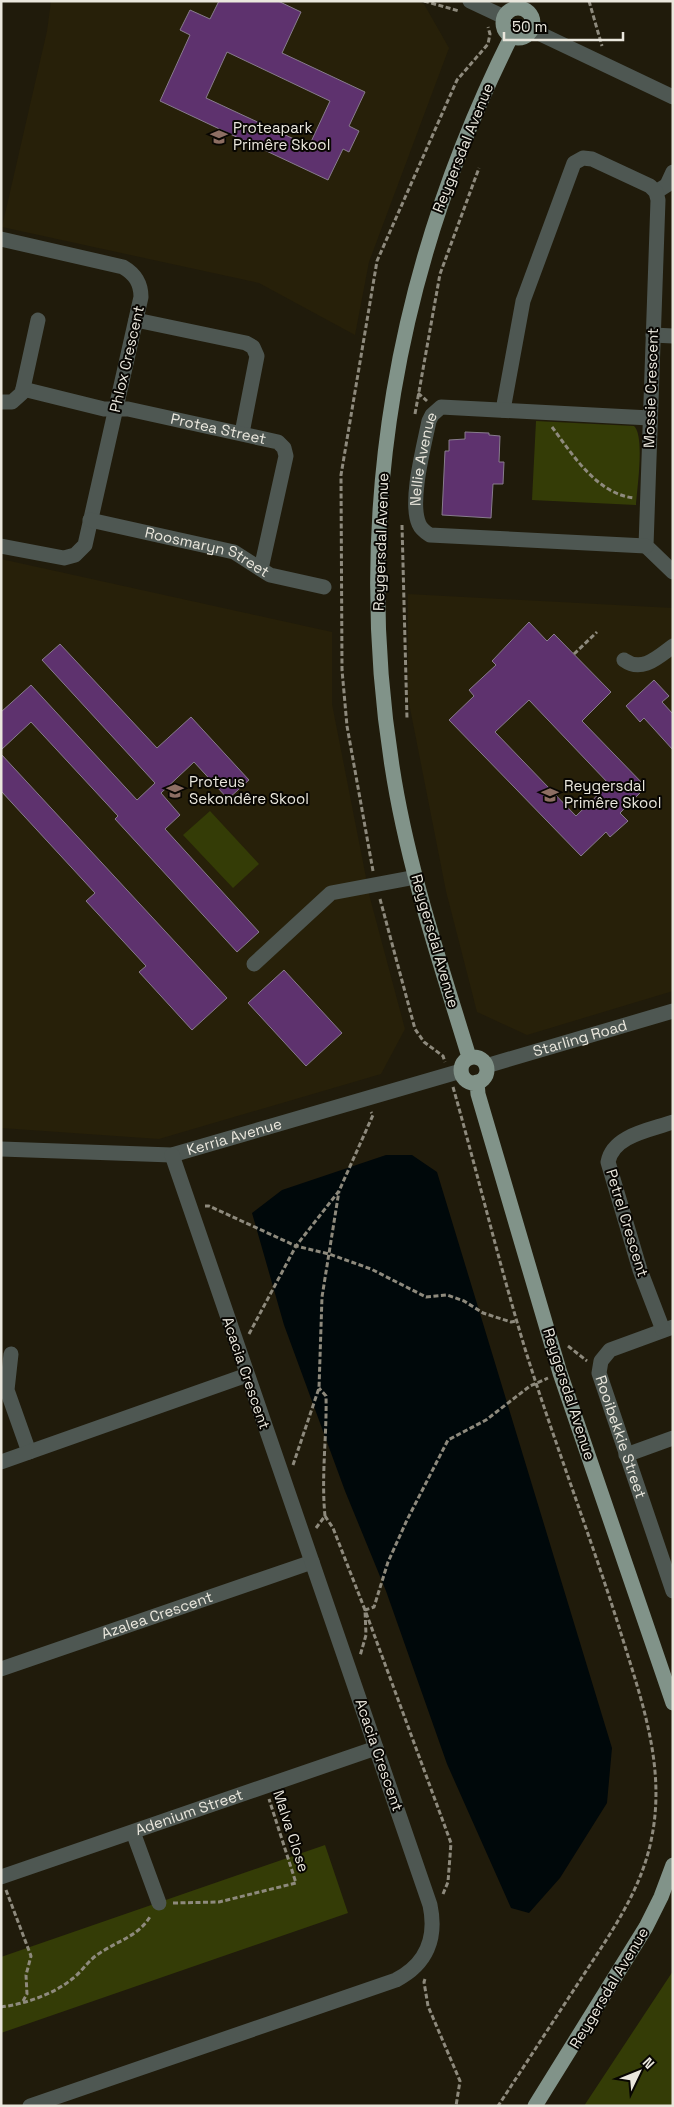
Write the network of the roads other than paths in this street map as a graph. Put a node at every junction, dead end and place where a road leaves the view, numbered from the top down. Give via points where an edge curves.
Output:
1 (526, 5) edge
2 (467, 7) edge
3 (504, 17) junction
4 (532, 30) junction
5 (511, 37) junction
6 (673, 97) edge
7 (673, 172) edge
8 (656, 192) junction
9 (1, 239) edge
10 (38, 320) dead end
11 (136, 320) junction
12 (653, 334) junction
13 (673, 336) edge
14 (23, 389) junction
15 (1, 402) edge
16 (116, 409) junction
17 (503, 410) junction
18 (650, 418) junction
19 (242, 433) junction
20 (90, 520) junction
21 (1, 546) edge
22 (646, 546) junction
23 (261, 569) junction
24 (673, 572) edge
25 (324, 587) dead end
26 (673, 646) edge
27 (624, 660) dead end
28 (416, 877) junction
29 (254, 964) dead end
30 (673, 1011) edge
31 (469, 1058) junction
32 (486, 1066) junction
33 (455, 1073) junction
34 (477, 1082) junction
35 (673, 1122) edge
36 (1, 1149) edge
37 (172, 1155) junction
38 (668, 1328) edge
39 (11, 1354) dead end
40 (248, 1375) junction
41 (673, 1438) edge
42 (29, 1452) junction
43 (626, 1455) junction
44 (1, 1462) edge
45 (312, 1562) junction
46 (673, 1591) edge
47 (1, 1669) edge
48 (673, 1703) edge
49 (376, 1748) junction
50 (132, 1832) junction
51 (673, 1865) edge
52 (3, 1883) edge
53 (159, 1903) road end
54 (30, 2106) edge
55 (535, 2106) edge

1 - 3 main road via 510,9
1 - 4 main road via 532,15
2 - 3 street
3 - 5 main road via 503,26
4 - 5 main road via 525,36
4 - 6 street
5 - 28 main road, Reygersdal Avenue via 456,159 426,246 400,356 384,459 379,545 381,673 392,768
7 - 8 street via 667,185
8 - 12 street, Mossie Crescent
8 - 17 street via 650,186 592,159 583,158 574,163 523,301
9 - 11 street, Phlox Crescent via 127,269 137,280 141,291
10 - 14 street
11 - 16 street, Phlox Crescent
11 - 19 street via 253,347 257,356
12 - 13 street
12 - 18 street, Mossie Crescent
14 - 15 street via 16,400
14 - 16 street, Protea Street via 104,409
16 - 19 street, Protea Street
16 - 20 street, Phlox Crescent
17 - 18 street, Nellie Avenue
17 - 22 street, Nellie Avenue via 441,407 432,415 418,483 417,519 425,532 435,536
18 - 22 street, Mossie Crescent
19 - 23 street, Protea Street via 278,442 286,452
20 - 21 street, Phlox Crescent via 85,545 70,557 58,558
20 - 23 street, Roosmaryn Street via 234,552
22 - 24 street
23 - 25 street, Roosmaryn Street via 270,575
26 - 27 street via 646,664 635,666
28 - 29 street via 331,893
28 - 31 main road, Reygersdal Avenue
30 - 32 street, Starling Road
31 - 32 main road via 481,1059
31 - 33 main road
32 - 34 main road via 484,1077
33 - 34 main road
33 - 37 street, Kerria Avenue
34 - 48 main road, Reygersdal Avenue via 560,1373
35 - 38 street, Petrel Crescent via 620,1142 612,1149 608,1162 640,1270
36 - 37 street, Kerria Avenue
37 - 40 street, Acacia Crescent
38 - 43 street, Rooibekkie Street via 610,1350 599,1367
39 - 42 street via 7,1390
40 - 42 street
40 - 45 street, Acacia Crescent
41 - 43 street
42 - 44 street
43 - 46 street, Rooibekkie Street
45 - 47 street, Azalea Crescent
45 - 49 street, Acacia Crescent
49 - 50 street, Adenium Street
49 - 54 street, Acacia Crescent via 433,1920 426,1953 411,1971 396,1980
50 - 52 street, Adenium Street
50 - 53 street
51 - 55 main road, Reygersdal Avenue via 646,1926

